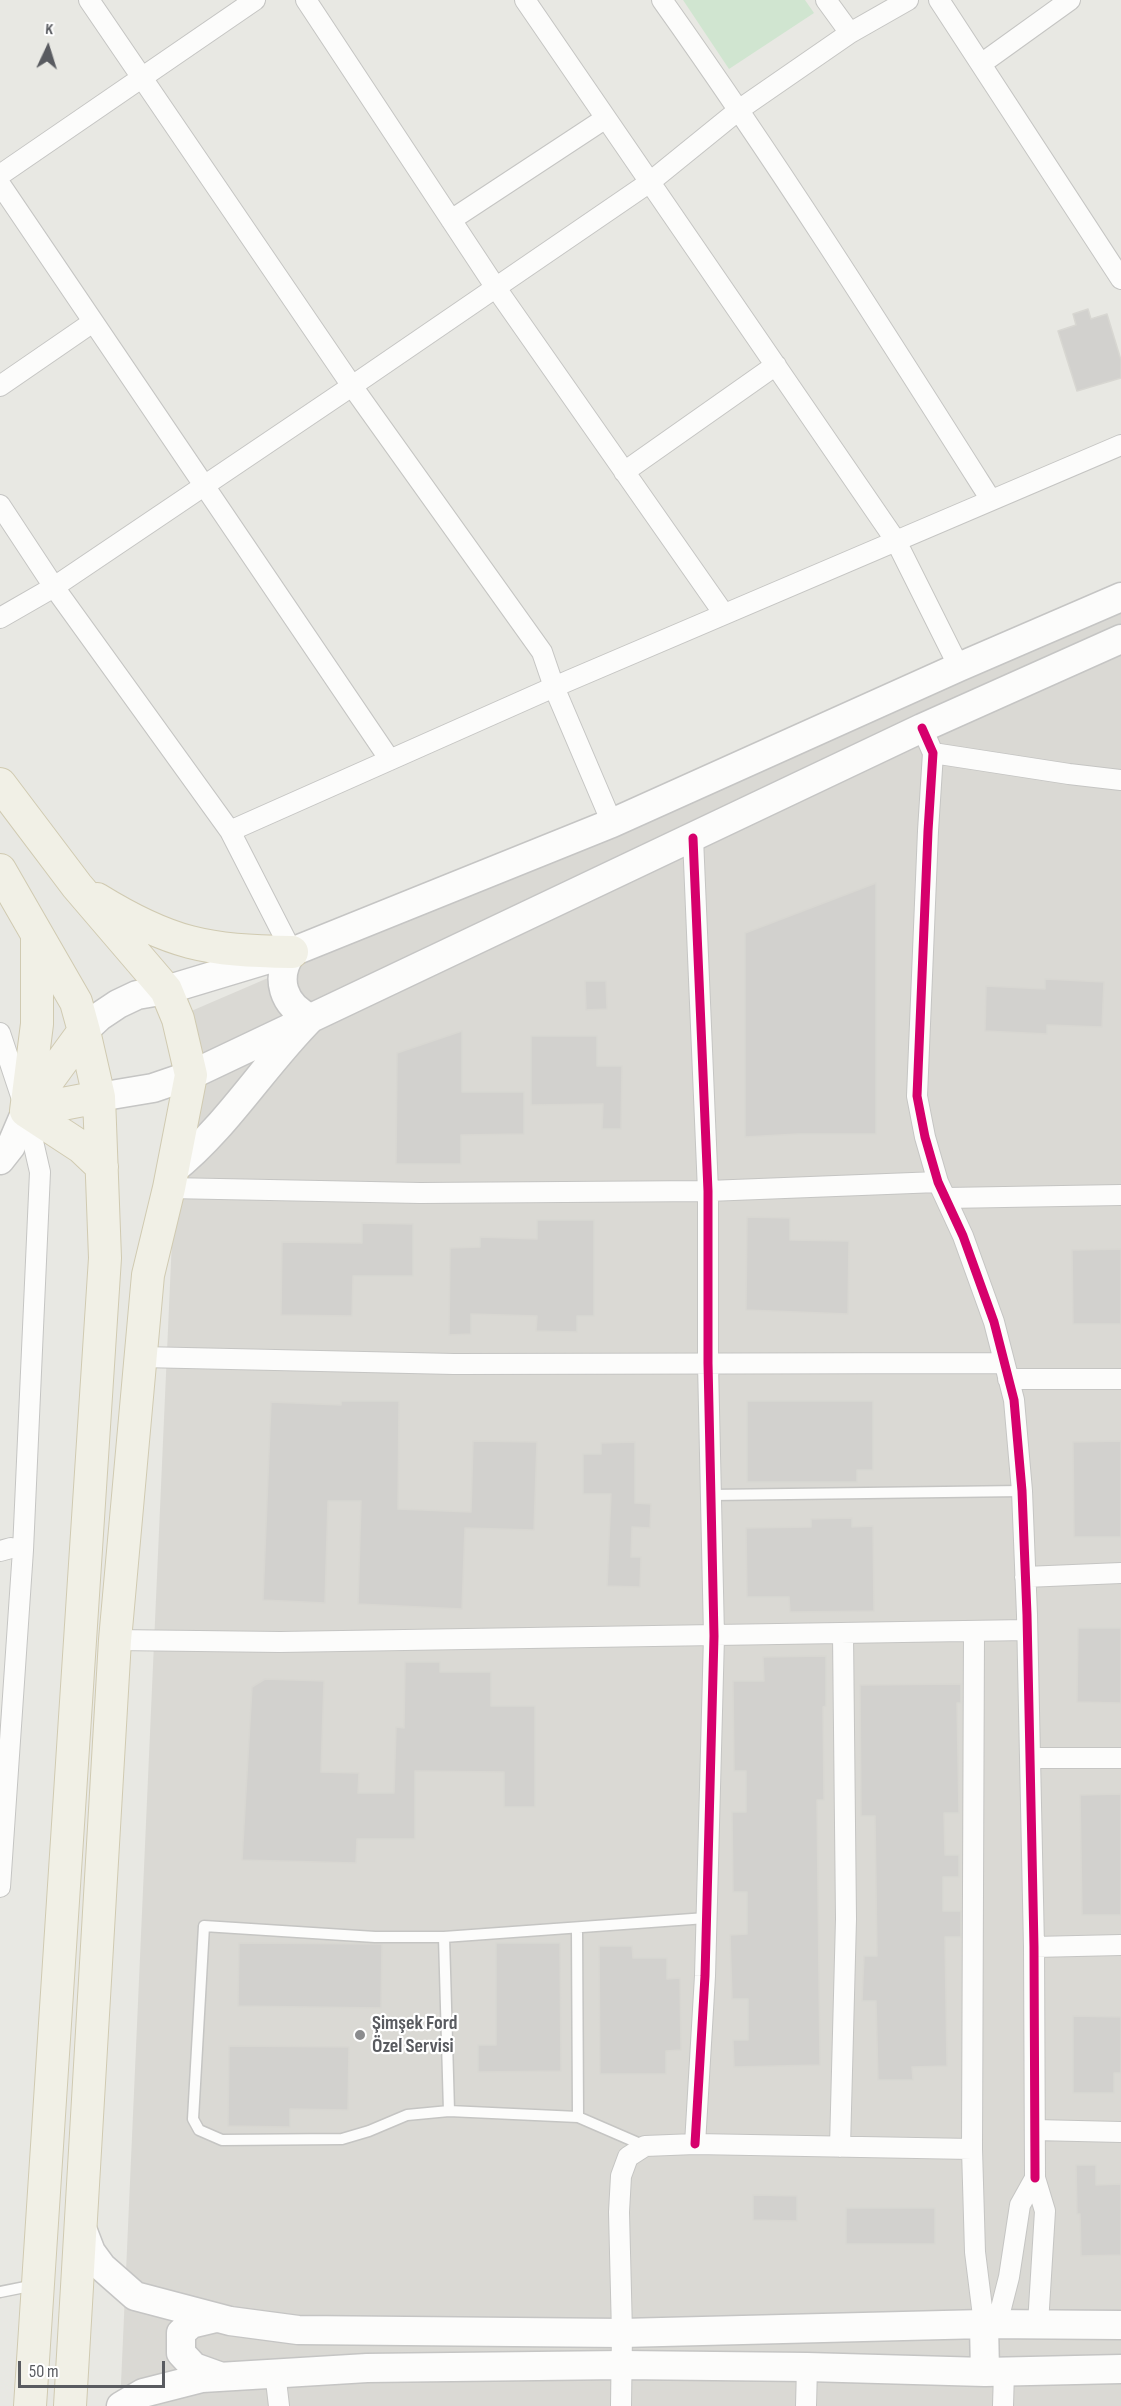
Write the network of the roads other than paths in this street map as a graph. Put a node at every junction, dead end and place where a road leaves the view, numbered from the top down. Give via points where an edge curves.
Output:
1 (89, 0) edge
2 (255, 0) edge
3 (306, 0) edge
4 (525, 0) edge
5 (662, 0) edge
6 (826, 0) edge
7 (908, 0) edge
8 (939, 0) edge
9 (1070, 0) edge
10 (850, 33) junction
11 (981, 64) junction
12 (142, 77) junction
13 (740, 110) junction
14 (606, 118) junction
15 (0, 175) edge
16 (650, 182) junction
17 (0, 184) edge
18 (451, 220) junction
19 (1121, 279) edge
20 (496, 288) junction
21 (93, 322) junction
22 (776, 365) junction
23 (0, 386) edge
24 (352, 386) junction
25 (1121, 445) edge
26 (624, 472) junction
27 (203, 486) junction
28 (991, 500) junction
29 (0, 505) edge
30 (896, 540) junction
31 (54, 587) junction
32 (1121, 597) edge
33 (724, 614) junction
34 (0, 618) edge
35 (1121, 639) edge
36 (959, 667) junction
37 (554, 687) junction
38 (928, 740) junction
39 (390, 760) junction
40 (1121, 780) edge
41 (0, 784) edge
42 (612, 823) junction
43 (230, 831) junction
44 (693, 838) junction
45 (0, 870) edge
46 (76, 886) junction
47 (37, 932) junction
48 (292, 952) junction
49 (166, 990) junction
50 (311, 1018) junction
51 (84, 1031) junction
52 (0, 1033) edge
53 (191, 1074) junction
54 (99, 1096) junction
55 (26, 1111) junction
56 (4, 1148) edge
57 (102, 1167) junction
58 (171, 1179) junction
59 (942, 1190) junction
60 (708, 1191) junction
61 (1121, 1195) edge
62 (141, 1357) junction
63 (708, 1364) junction
64 (1006, 1371) junction
65 (1121, 1379) edge
66 (1022, 1491) junction
67 (712, 1495) junction
68 (23, 1550) junction
69 (0, 1551) edge
70 (1121, 1573) edge
71 (1025, 1576) junction
72 (1027, 1630) junction
73 (974, 1631) junction
74 (843, 1634) junction
75 (714, 1636) junction
76 (115, 1640) junction
77 (1030, 1758) junction
78 (1121, 1758) edge
79 (0, 1887) edge
80 (706, 1918) junction
81 (577, 1928) junction
82 (444, 1937) junction
83 (1121, 1945) edge
84 (1034, 1947) junction
85 (449, 2111) junction
86 (578, 2117) junction
87 (1035, 2130) junction
88 (1121, 2132) edge
89 (695, 2144) junction
90 (645, 2146) junction
91 (840, 2147) junction
92 (972, 2149) junction
93 (1035, 2178) junction
94 (81, 2226) junction
95 (38, 2284) junction
96 (0, 2292) edge
97 (216, 2318) junction
98 (991, 2324) junction
99 (1038, 2324) junction
100 (1121, 2325) edge
101 (622, 2333) junction
102 (622, 2365) junction
103 (807, 2367) junction
104 (1121, 2369) edge
105 (1036, 2370) junction
106 (275, 2372) junction
107 (994, 2372) junction
108 (219, 2376) junction
109 (30, 2406) edge
110 (70, 2406) edge
111 (121, 2406) edge
112 (279, 2406) edge
113 (621, 2406) edge
114 (806, 2406) edge
115 (1003, 2406) edge

1 - 12 street
2 - 12 street
3 - 18 street
4 - 14 street
5 - 13 street
6 - 10 street
7 - 10 street
8 - 11 street
9 - 11 street
10 - 13 street
11 - 19 street
12 - 15 street
12 - 24 street
13 - 16 street
13 - 28 street
14 - 16 street
14 - 18 street
16 - 20 street
16 - 22 street
17 - 21 street
18 - 20 street
20 - 24 street
20 - 26 street
21 - 23 street
21 - 27 street
22 - 26 street
22 - 30 street
24 - 27 street
24 - 37 street via 542,652
25 - 28 street
26 - 33 street
27 - 31 street
27 - 39 street
28 - 30 street
29 - 31 street
30 - 33 street
30 - 36 street
31 - 34 street
31 - 43 street
32 - 36 main road
33 - 37 street
35 - 38 main road
36 - 42 main road
37 - 39 street
37 - 42 street
38 - 40 street via 1069,774
38 - 44 main road
38 - 59 street via 917,1096
39 - 43 street
41 - 46 main road
42 - 48 main road
43 - 48 street
44 - 50 main road
44 - 60 street
45 - 47 main road
46 - 48 main road via 127,917 177,940 239,952
46 - 49 main road
47 - 51 main road via 76,1002
47 - 55 main road via 37,1023
48 - 49 main road
48 - 50 main road via 283,969 283,987 296,1010
49 - 51 main road via 137,995 117,1004
49 - 53 main road via 178,1019
50 - 53 main road
50 - 58 main road
51 - 54 main road
51 - 55 main road
52 - 55 street
53 - 54 main road via 153,1088
53 - 58 main road
54 - 55 main road
54 - 57 main road
55 - 56 main road
55 - 57 main road via 81,1147
55 - 68 street via 40,1173
57 - 95 main road via 105,1258
58 - 60 street via 420,1194
58 - 62 main road via 148,1275
59 - 60 street
59 - 61 street
59 - 64 street via 987,1300
60 - 63 street
62 - 63 street via 454,1364
62 - 76 main road
63 - 64 street
63 - 67 street
64 - 65 street
64 - 66 street via 1014,1401
66 - 67 lane
66 - 71 street
67 - 75 street
68 - 69 street
68 - 79 street
70 - 71 street
71 - 72 street
72 - 73 street
72 - 77 street
73 - 74 street
73 - 92 street
74 - 75 street
74 - 91 street via 846,1919
75 - 76 street via 280,1642
75 - 80 street
76 - 94 main road
77 - 78 street
77 - 84 street
80 - 81 lane
80 - 89 street
81 - 82 lane
81 - 86 lane
82 - 85 lane
82 - 85 lane via 375,1937 204,1926 193,2119 199,2130 222,2140 342,2139 407,2115
83 - 84 street
84 - 87 street
85 - 86 lane
86 - 90 lane
87 - 88 street
87 - 93 street
89 - 90 street
89 - 91 street
90 - 101 street via 628,2157 621,2176
91 - 92 street
92 - 98 street via 975,2252
93 - 98 street via 1020,2205 1009,2277
93 - 99 street via 1045,2211
94 - 97 main road via 102,2267 135,2296
94 - 110 main road
95 - 96 lane
95 - 109 main road
97 - 101 main road via 298,2330
97 - 108 main road via 191,2324 181,2333 181,2353 194,2367
98 - 99 main road
98 - 101 main road
98 - 107 main road
99 - 100 main road
99 - 105 main road
101 - 102 street
102 - 103 main road
102 - 106 main road
102 - 113 street
103 - 107 main road
103 - 114 street
104 - 105 main road
105 - 107 main road
106 - 108 main road
106 - 112 street
107 - 115 street
108 - 111 main road via 143,2393

